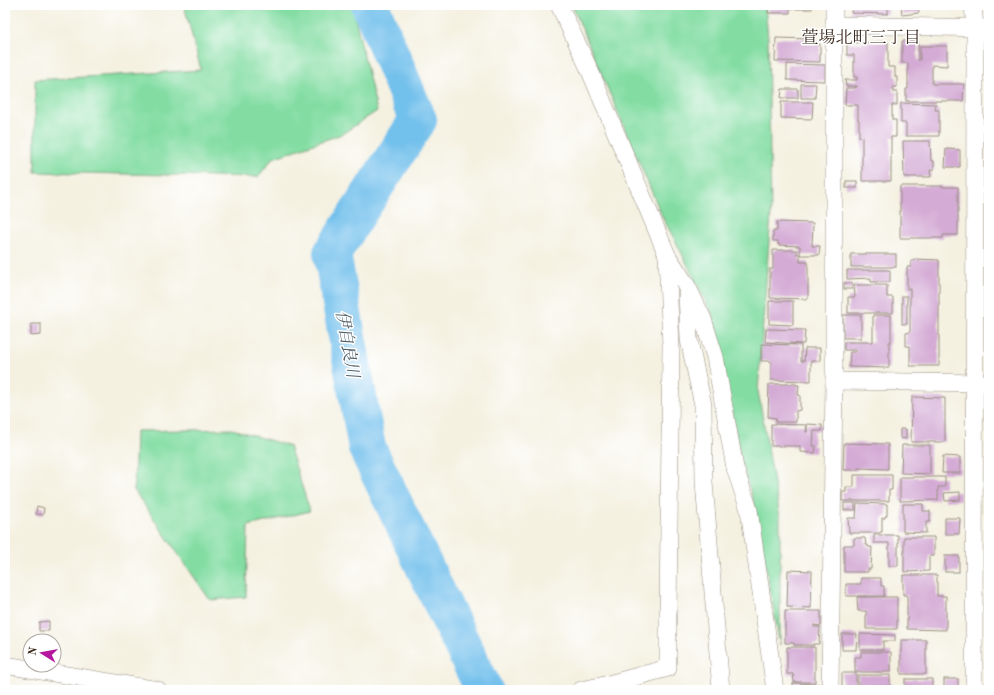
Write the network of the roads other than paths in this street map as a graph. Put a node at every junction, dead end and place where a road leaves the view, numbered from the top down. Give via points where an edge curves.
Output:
1 (559, 5) edge
2 (834, 5) edge
3 (973, 5) edge
4 (834, 25) junction
5 (982, 28) edge
6 (667, 255) junction
7 (687, 286) junction
8 (834, 381) junction
9 (982, 382) edge
10 (5, 665) edge
11 (158, 690) edge
12 (581, 690) edge
13 (721, 690) edge
14 (775, 690) edge
15 (830, 690) edge
16 (974, 690) edge

1 - 6 street via 590,71
2 - 4 street
3 - 5 street
4 - 5 street
4 - 8 street
5 - 9 street
6 - 7 street
6 - 12 street via 671,345 668,668
7 - 13 street via 689,340 703,405 704,482
7 - 14 street via 703,319 715,357 735,468 749,510
8 - 9 street
8 - 15 street
9 - 16 street
10 - 11 street

